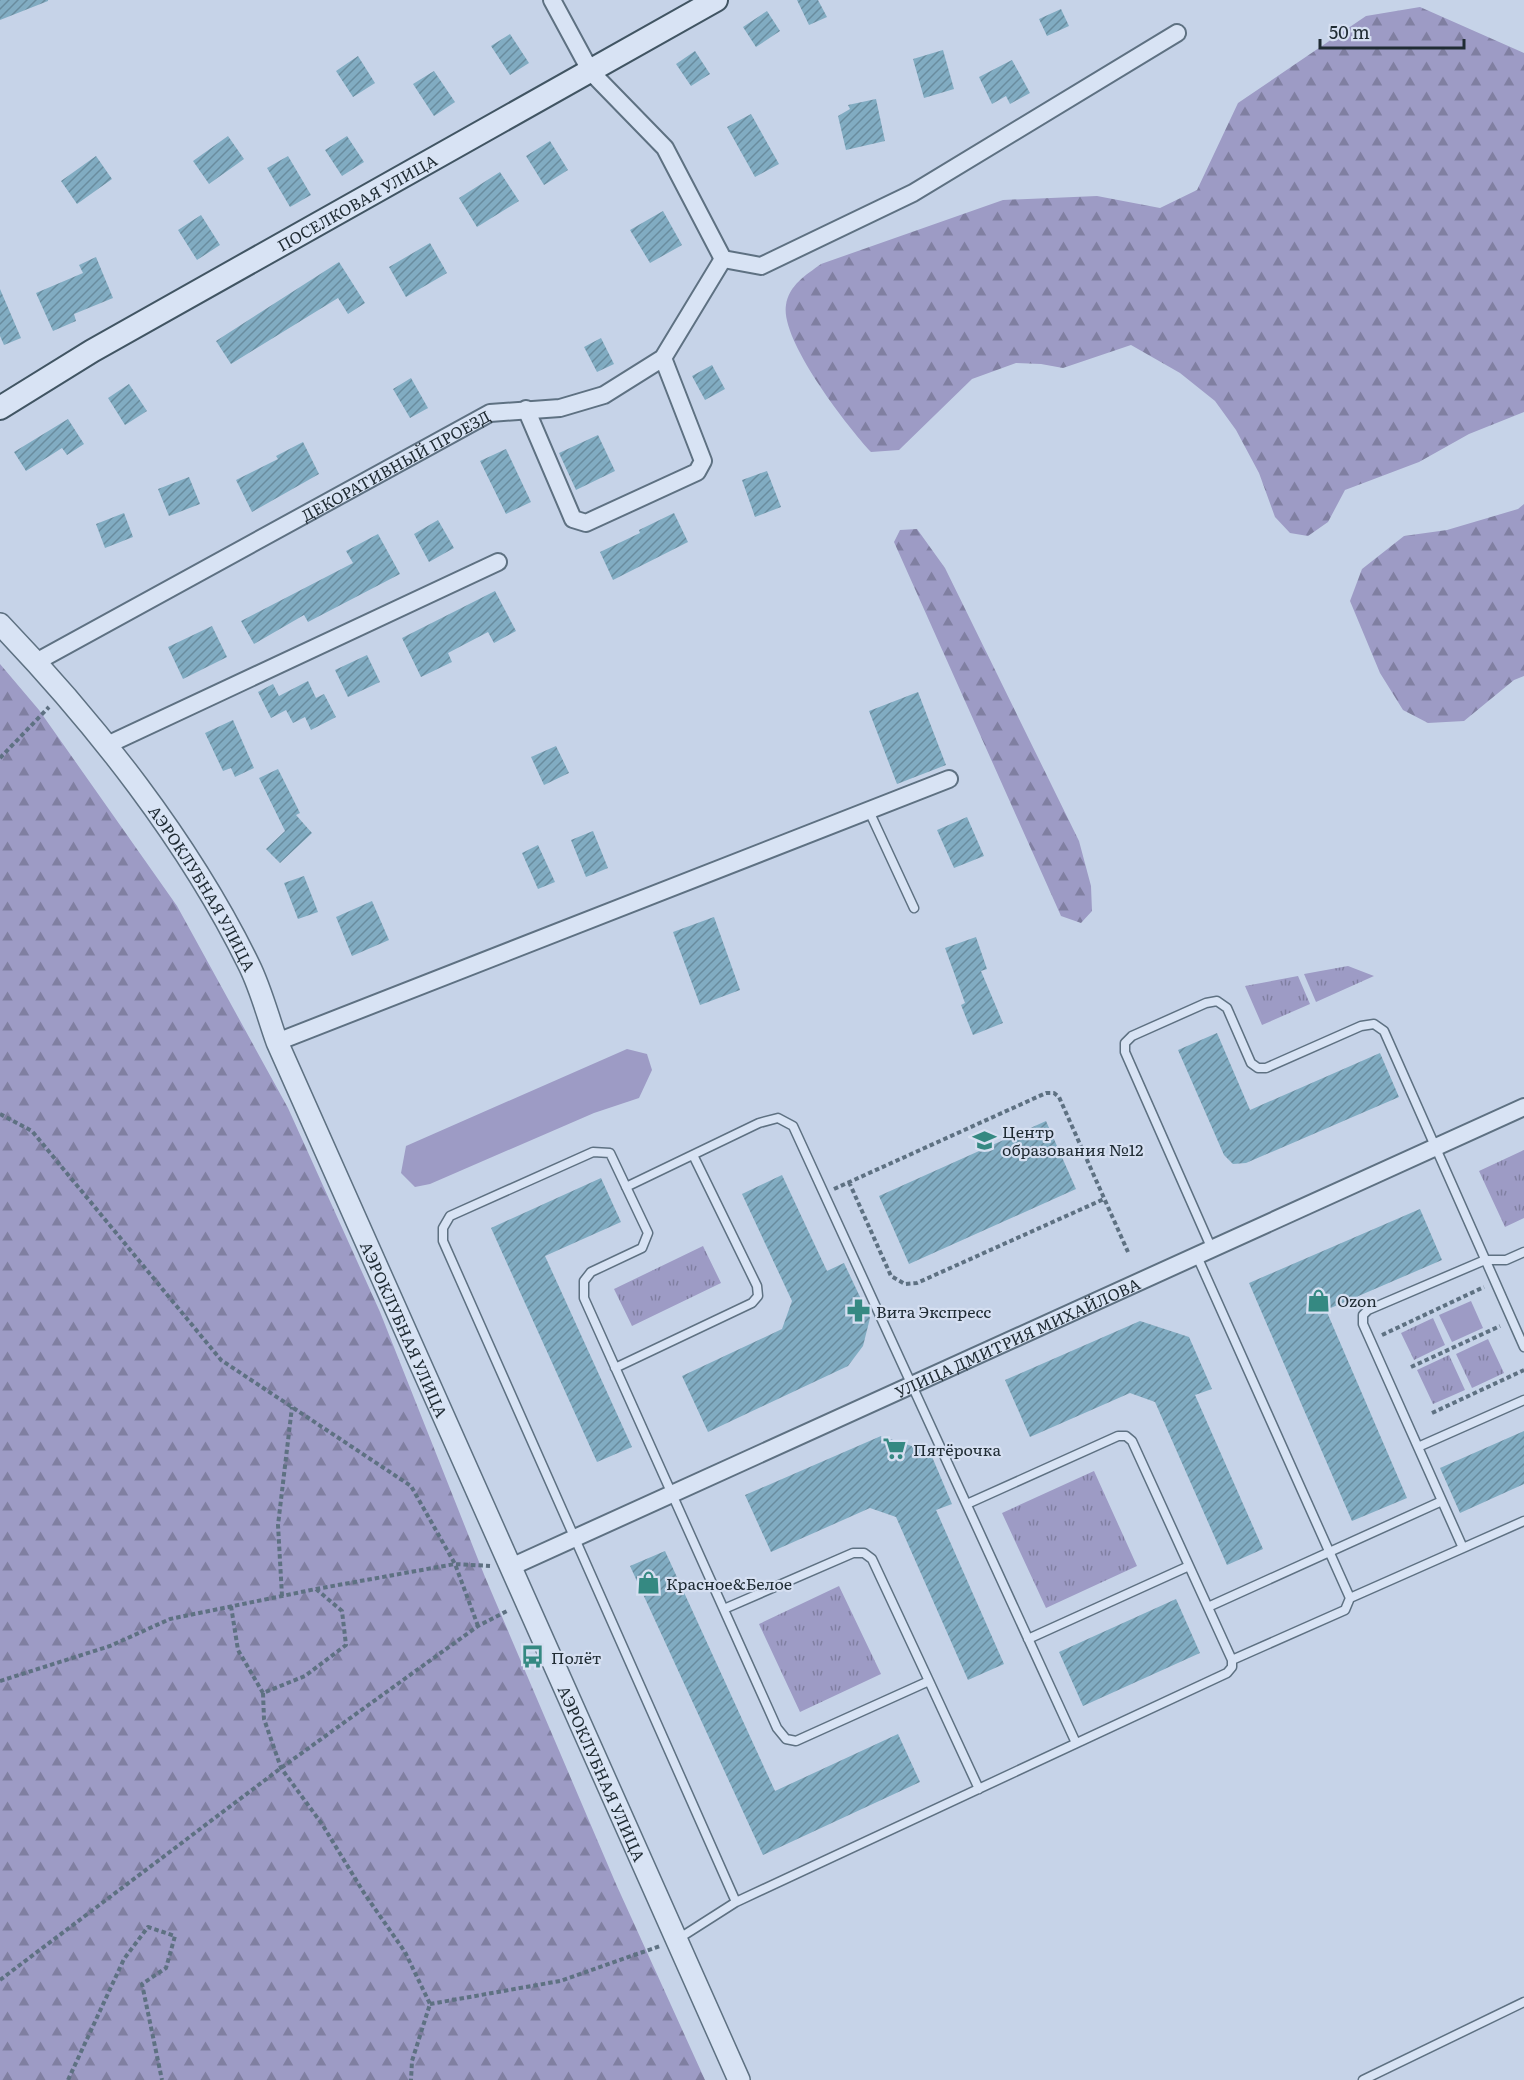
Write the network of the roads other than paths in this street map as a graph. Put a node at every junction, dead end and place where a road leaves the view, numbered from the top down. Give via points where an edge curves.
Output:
1 (552, 0) edge
2 (716, 0) edge
3 (1178, 33) dead end
4 (591, 72) junction
5 (723, 259) junction
6 (663, 358) junction
7 (0, 408) edge
8 (526, 409) junction
9 (498, 562) dead end
10 (0, 624) edge
11 (36, 662) junction
12 (105, 746) junction
13 (949, 779) dead end
14 (869, 811) junction
15 (914, 908) dead end
16 (277, 1042) junction
17 (1524, 1107) edge
18 (1434, 1145) junction
19 (693, 1155) junction
20 (626, 1187) junction
21 (1204, 1250) junction
22 (1524, 1252) edge
23 (1485, 1260) junction
24 (1524, 1347) edge
25 (615, 1368) junction
26 (913, 1383) junction
27 (1524, 1400) edge
28 (1418, 1447) junction
29 (672, 1493) junction
30 (1442, 1501) junction
31 (967, 1504) junction
32 (1524, 1521) edge
33 (574, 1538) junction
34 (1463, 1548) junction
35 (1330, 1552) junction
36 (1189, 1566) junction
37 (511, 1567) junction
38 (1350, 1598) junction
39 (1208, 1607) junction
40 (724, 1609) junction
41 (1028, 1639) junction
42 (1232, 1660) junction
43 (929, 1681) junction
44 (1076, 1743) junction
45 (979, 1789) junction
46 (736, 1902) junction
47 (675, 1941) junction
48 (1524, 2002) edge
49 (738, 2080) edge
50 (1363, 2080) edge

1 - 4 street
2 - 4 main road, ПОСЕЛКОВАЯ УЛИЦА
3 - 5 street via 914,193 761,266
4 - 5 street via 665,148
4 - 7 main road, ПОСЕЛКОВАЯ УЛИЦА via 92,351
5 - 6 street, ДЕКОРАТИВНЫЙ ПРОЕЗД
6 - 8 street, ДЕКОРАТИВНЫЙ ПРОЕЗД via 604,395 560,408
6 - 8 street via 703,461 697,472 586,523 573,519
8 - 11 street, ДЕКОРАТИВНЫЙ ПРОЕЗД via 490,413
9 - 12 street
10 - 11 street, АЭРОКЛУБНАЯ УЛИЦА
11 - 12 street, АЭРОКЛУБНАЯ УЛИЦА
12 - 16 street, АЭРОКЛУБНАЯ УЛИЦА via 182,847 206,886 250,968
13 - 14 street
14 - 15 lane
14 - 16 street
16 - 37 street, АЭРОКЛУБНАЯ УЛИЦА
17 - 18 street, УЛИЦА ДМИТРИЯ МИХАЙЛОВА
18 - 21 street, УЛИЦА ДМИТРИЯ МИХАЙЛОВА
18 - 21 lane via 1384,1031 1374,1024 1361,1026 1266,1068 1251,1063 1227,1008 1217,1001 1132,1036 1125,1043 1125,1052
18 - 23 lane
19 - 20 lane
19 - 25 lane via 758,1296 752,1304
19 - 26 lane via 759,1123 778,1118 793,1126
20 - 25 lane via 648,1233 646,1241 642,1248 598,1267 584,1281 584,1298
20 - 33 lane via 610,1153 593,1152 450,1216 443,1228 442,1241
21 - 26 street, УЛИЦА ДМИТРИЯ МИХАЙЛОВА
21 - 35 lane
22 - 23 lane via 1506,1260
23 - 24 lane
23 - 28 lane via 1368,1310 1363,1316 1363,1324
25 - 29 lane
26 - 29 street, УЛИЦА ДМИТРИЯ МИХАЙЛОВА
26 - 31 lane
27 - 28 lane
28 - 30 lane
29 - 33 street, УЛИЦА ДМИТРИЯ МИХАЙЛОВА
29 - 40 lane
30 - 34 lane
30 - 35 lane
31 - 36 lane via 1118,1436 1126,1436 1132,1441
31 - 41 lane
32 - 34 lane
33 - 37 street, УЛИЦА ДМИТРИЯ МИХАЙЛОВА
33 - 46 lane
34 - 38 lane
35 - 38 lane
35 - 39 lane
36 - 39 lane
36 - 41 lane
37 - 47 street, АЭРОКЛУБНАЯ УЛИЦА
38 - 42 lane via 1345,1610
39 - 42 lane
40 - 43 lane via 853,1553 864,1552 872,1559
40 - 43 lane via 777,1728 786,1739 796,1741
41 - 44 lane
42 - 44 lane via 1227,1673
43 - 45 lane
44 - 45 lane
45 - 46 lane
46 - 47 lane
47 - 49 street, АЭРОКЛУБНАЯ УЛИЦА
48 - 50 lane

